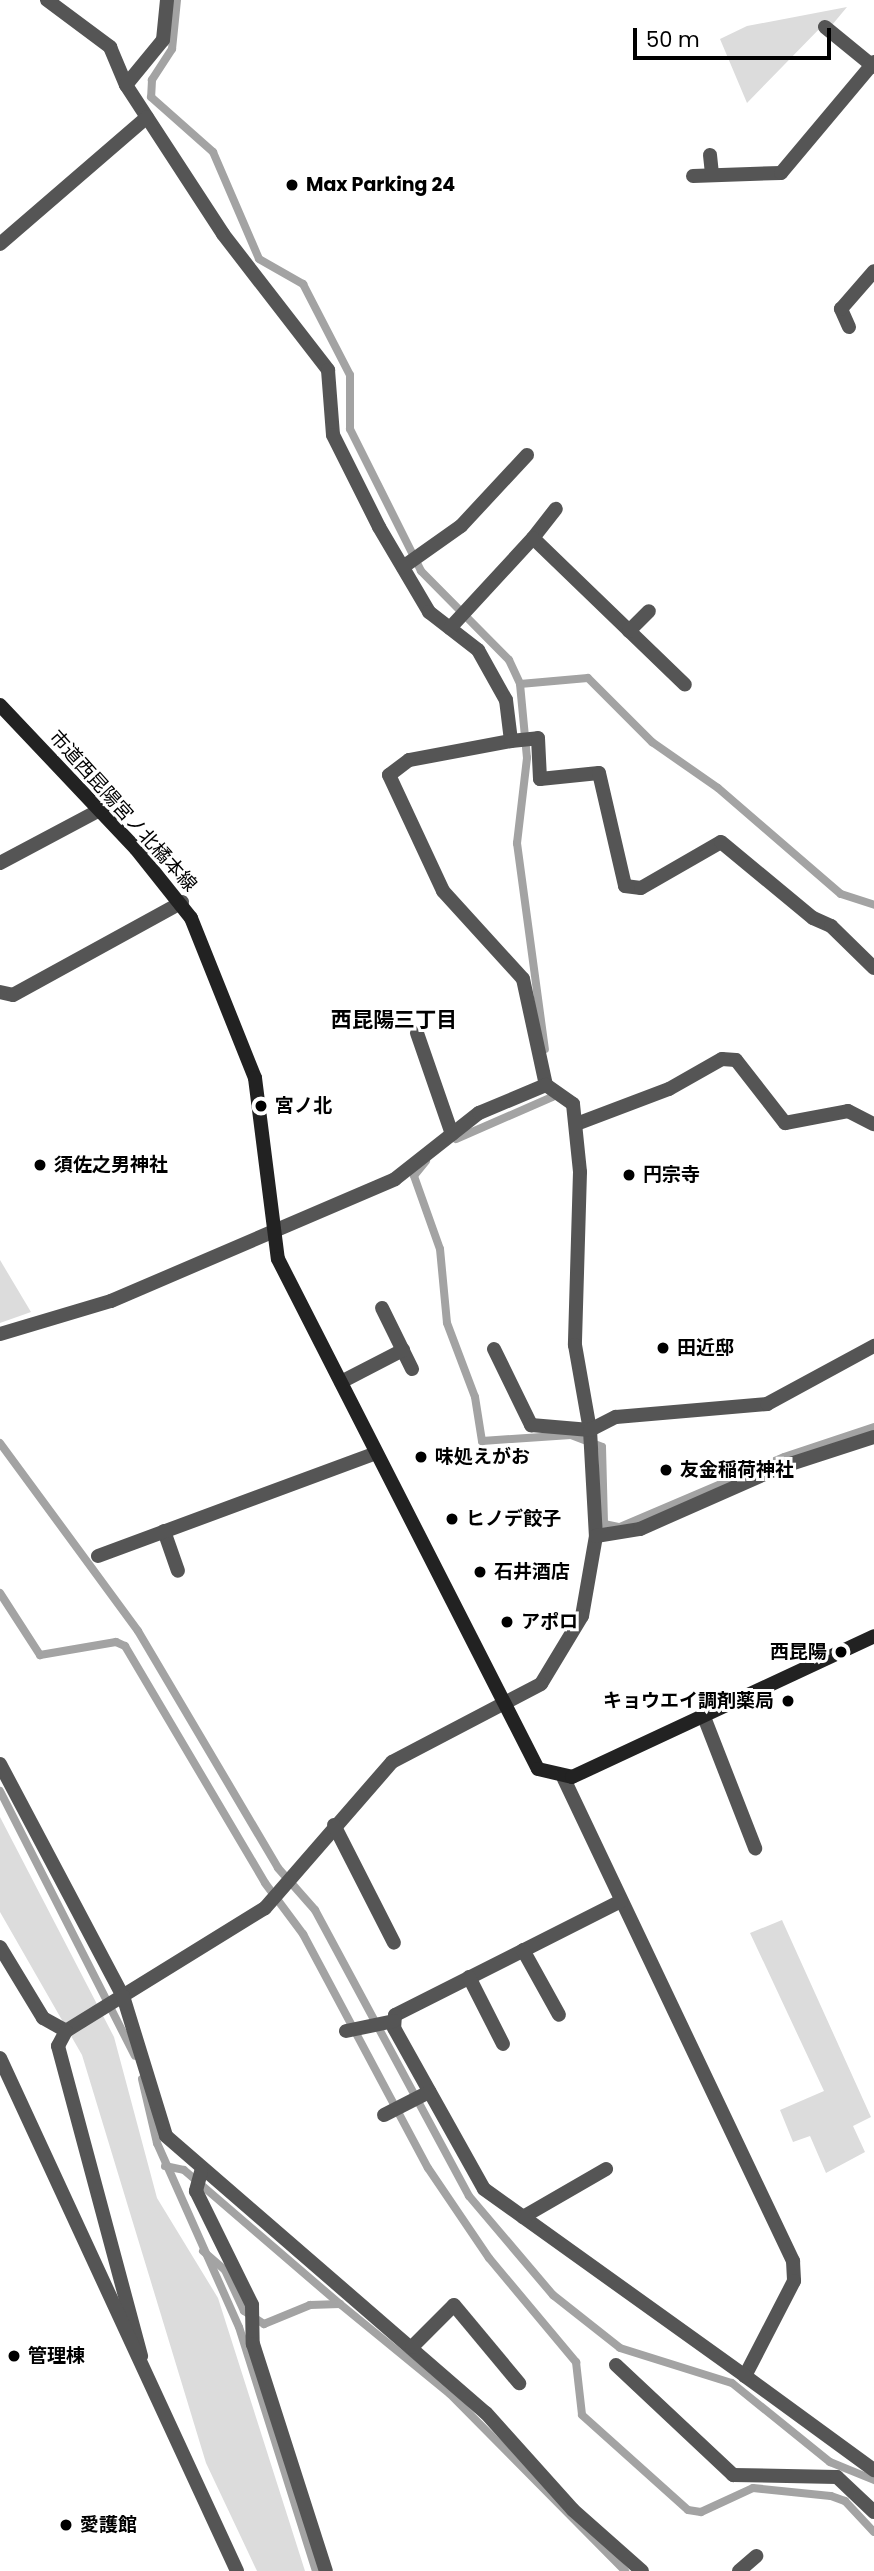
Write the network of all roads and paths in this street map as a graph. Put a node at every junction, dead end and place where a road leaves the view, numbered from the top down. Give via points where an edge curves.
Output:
1 (47, 0) edge
2 (167, 0) edge
3 (825, 27) dead end
4 (873, 65) edge
5 (126, 85) junction
6 (147, 117) junction
7 (710, 155) dead end
8 (693, 176) dead end
9 (712, 176) junction
10 (0, 244) edge
11 (874, 271) edge
12 (849, 327) dead end
13 (527, 455) dead end
14 (556, 509) dead end
15 (533, 538) junction
16 (406, 564) junction
17 (649, 611) dead end
18 (450, 628) junction
19 (629, 631) junction
20 (685, 685) dead end
21 (0, 705) edge
22 (6, 720) edge
23 (511, 741) junction
24 (98, 811) junction
25 (0, 863) edge
26 (182, 902) junction
27 (874, 968) edge
28 (0, 992) edge
29 (417, 1033) dead end
30 (546, 1085) junction
31 (579, 1123) junction
32 (874, 1124) edge
33 (452, 1134) junction
34 (270, 1234) junction
35 (383, 1308) dead end
36 (0, 1334) edge
37 (874, 1346) edge
38 (494, 1349) dead end
39 (403, 1350) junction
40 (412, 1369) dead end
41 (341, 1382) junction
42 (590, 1430) junction
43 (874, 1437) edge
44 (376, 1453) junction
45 (164, 1531) junction
46 (596, 1536) junction
47 (98, 1556) dead end
48 (178, 1570) dead end
49 (874, 1636) edge
50 (503, 1704) junction
51 (705, 1717) junction
52 (0, 1764) edge
53 (564, 1779) junction
54 (334, 1825) junction
55 (755, 1848) dead end
56 (621, 1901) junction
57 (394, 1943) dead end
58 (0, 1947) edge
59 (523, 1950) junction
60 (469, 1977) junction
61 (121, 1998) junction
62 (559, 2015) dead end
63 (394, 2021) junction
64 (66, 2031) junction
65 (346, 2031) dead end
66 (503, 2044) dead end
67 (0, 2058) edge
68 (425, 2094) junction
69 (384, 2115) dead end
70 (606, 2169) dead end
71 (199, 2181) junction
72 (523, 2217) junction
73 (412, 2347) junction
74 (616, 2365) dead end
75 (143, 2372) junction
76 (745, 2376) junction
77 (519, 2383) dead end
78 (869, 2469) edge
79 (856, 2491) junction
80 (874, 2512) edge
81 (755, 2556) dead end
82 (237, 2571) edge
83 (326, 2571) edge
84 (642, 2571) edge
85 (739, 2571) edge

1 - 5 street via 110,47
2 - 5 street via 163,40
3 - 4 street
4 - 9 street via 781,173
5 - 6 street
6 - 10 street
6 - 16 street via 223,234 328,370 332,435
7 - 9 street
8 - 9 street
11 - 12 street via 841,309
13 - 16 street via 461,526
14 - 15 street
15 - 18 street
15 - 19 street
16 - 18 street via 429,612
17 - 19 street
18 - 23 street via 478,650 506,700
19 - 20 street
21 - 22 street, 市道西昆陽宮ノ北橘本線
22 - 24 street, 市道西昆陽宮ノ北橘本線
23 - 27 street via 538,738 540,779 599,773 625,886 641,888 721,842 831,926
23 - 30 street via 409,760 389,775 443,891 523,979
24 - 25 street
24 - 26 street, 市道西昆陽宮ノ北橘本線
26 - 28 street via 13,995
26 - 34 street, 市道西昆陽宮ノ北橘本線 via 255,1078
29 - 33 street
30 - 31 street via 566,1094
30 - 33 street via 479,1113
31 - 32 street via 668,1089 722,1059 736,1060 785,1124 848,1111
31 - 42 street via 575,1345
33 - 34 street via 395,1179
34 - 36 street via 111,1301
34 - 41 street
35 - 39 street
37 - 42 street via 767,1404 616,1417
38 - 42 street via 531,1425
39 - 40 street
39 - 41 street
41 - 44 street
42 - 46 street
43 - 46 street via 778,1468 640,1529
44 - 45 street
44 - 50 street
45 - 47 street
45 - 48 street
46 - 50 street via 582,1616 541,1684
49 - 51 street
50 - 53 street via 538,1769
50 - 54 street via 392,1762
51 - 53 street
51 - 55 street
52 - 61 street
53 - 56 street
54 - 57 street
54 - 61 street via 265,1908
56 - 59 street
56 - 76 street via 793,2260 794,2281
58 - 64 street via 43,2018
59 - 60 street
59 - 62 street
60 - 63 street via 395,2015
60 - 66 street
61 - 64 street
61 - 71 street via 166,2136
63 - 65 street
63 - 68 street
64 - 75 street via 58,2046
67 - 75 street
68 - 69 street
68 - 72 street via 474,2177
70 - 72 street
71 - 73 street
71 - 83 street via 252,2309 251,2326
72 - 76 street
73 - 77 street via 454,2305
73 - 84 street
74 - 79 street via 733,2475 837,2477
75 - 82 street
76 - 78 street
78 - 79 street
79 - 80 street
81 - 85 street

